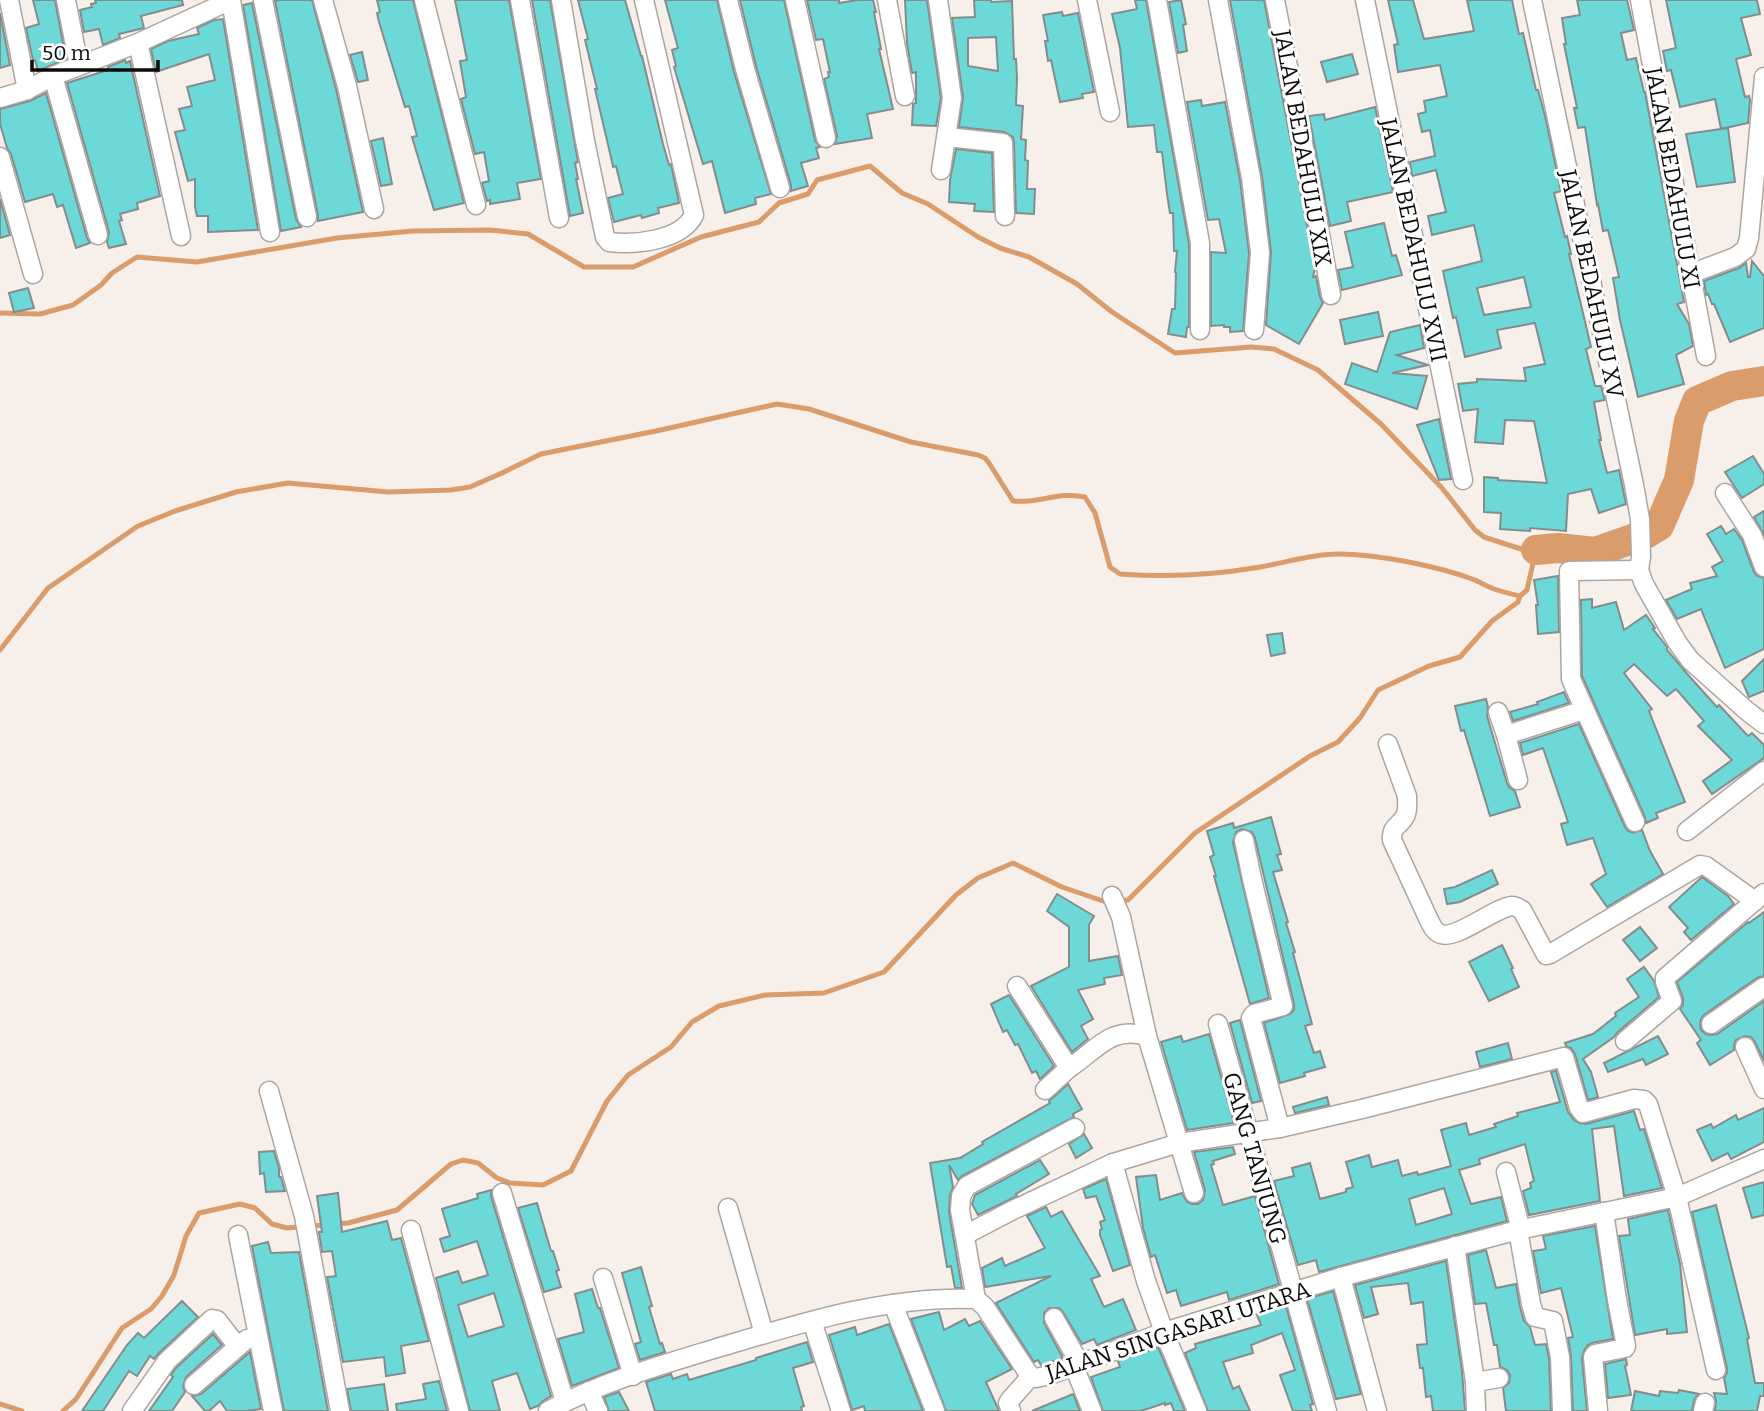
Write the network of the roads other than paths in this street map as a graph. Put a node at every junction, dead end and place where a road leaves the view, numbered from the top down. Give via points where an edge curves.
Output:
1 (9, 0) edge
2 (66, 0) edge
3 (231, 0) edge
4 (262, 0) edge
5 (323, 0) edge
6 (424, 0) edge
7 (520, 0) edge
8 (561, 0) edge
9 (644, 0) edge
10 (728, 0) edge
11 (795, 0) edge
12 (887, 0) edge
13 (938, 0) edge
14 (1087, 0) edge
15 (1157, 0) edge
16 (1218, 0) edge
17 (1275, 0) edge
18 (1365, 0) edge
19 (1532, 0) edge
20 (1640, 0) edge
21 (199, 8) edge
22 (138, 43) junction
23 (79, 66) junction
24 (53, 76) junction
25 (1764, 76) edge
26 (27, 90) junction
27 (905, 96) dead end
28 (0, 98) edge
29 (1110, 112) dead end
30 (947, 137) junction
31 (826, 138) dead end
32 (0, 157) edge
33 (941, 170) dead end
34 (780, 188) dead end
35 (476, 205) dead end
36 (374, 209) dead end
37 (1005, 216) dead end
38 (307, 217) dead end
39 (559, 218) dead end
40 (270, 232) dead end
41 (98, 235) dead end
42 (181, 236) dead end
43 (1690, 274) junction
44 (33, 275) dead end
45 (1331, 295) dead end
46 (1200, 330) dead end
47 (1254, 330) dead end
48 (1706, 356) dead end
49 (1463, 480) dead end
50 (1725, 493) dead end
51 (1640, 563) junction
52 (1764, 567) edge
53 (1584, 709) junction
54 (1497, 712) dead end
55 (1764, 724) edge
56 (1506, 735) junction
57 (1388, 744) dead end
58 (1764, 771) edge
59 (1518, 780) dead end
60 (1635, 822) dead end
61 (1687, 831) dead end
62 (1244, 840) dead end
63 (1112, 896) dead end
64 (1760, 897) edge
65 (1017, 986) dead end
66 (1764, 987) edge
67 (1218, 1024) dead end
68 (1711, 1024) dead end
69 (1147, 1036) junction
70 (1625, 1041) dead end
71 (1745, 1046) dead end
72 (1069, 1069) junction
73 (1764, 1089) edge
74 (1045, 1090) dead end
75 (269, 1091) dead end
76 (1075, 1128) dead end
77 (1280, 1128) junction
78 (1248, 1133) junction
79 (1179, 1143) junction
80 (1764, 1159) edge
81 (1113, 1163) junction
82 (1506, 1172) dead end
83 (502, 1193) dead end
84 (1194, 1193) dead end
85 (1677, 1197) junction
86 (728, 1209) dead end
87 (1604, 1212) junction
88 (411, 1230) dead end
89 (1519, 1230) junction
90 (238, 1235) dead end
91 (965, 1235) junction
92 (1455, 1246) junction
93 (1341, 1277) junction
94 (603, 1278) dead end
95 (1293, 1292) junction
96 (976, 1299) junction
97 (893, 1304) junction
98 (1054, 1318) dead end
99 (812, 1321) junction
100 (257, 1330) junction
101 (1164, 1332) junction
102 (764, 1334) junction
103 (238, 1347) junction
104 (1077, 1365) junction
105 (1716, 1370) dead end
106 (633, 1376) junction
107 (1031, 1376) junction
108 (1499, 1378) dead end
109 (1475, 1382) junction
110 (194, 1385) dead end
111 (589, 1391) junction
112 (565, 1402) junction
113 (132, 1411) edge
114 (273, 1411) edge
115 (341, 1411) edge
116 (459, 1411) edge
117 (548, 1411) edge
118 (598, 1411) edge
119 (841, 1411) edge
120 (936, 1411) edge
121 (1011, 1411) edge
122 (1092, 1411) edge
123 (1197, 1411) edge
124 (1327, 1411) edge
125 (1377, 1411) edge
126 (1476, 1411) edge
127 (1562, 1411) edge
128 (1598, 1411) edge

1 - 26 street
2 - 23 street
3 - 21 street
3 - 40 street
4 - 38 street
5 - 36 street
6 - 35 street
7 - 39 street
8 - 9 street via 605,237 618,243 674,234 694,215
10 - 34 street
11 - 31 street
12 - 27 street
13 - 30 street via 952,98
14 - 29 street
15 - 46 street via 1200,243
16 - 47 street via 1260,253
17 - 45 street, JALAN BEDAHULU XIX
18 - 49 street, JALAN BEDAHULU XVII
19 - 51 street, JALAN BEDAHULU XV via 1634,485
20 - 43 street, JALAN BEDAHULU XI
21 - 22 street
22 - 23 street
22 - 42 street
23 - 24 street
24 - 26 street
24 - 41 street
25 - 43 street via 1746,248 1735,257
26 - 28 street
30 - 33 street
30 - 37 street via 1003,143
32 - 44 street
43 - 48 street, JALAN BEDAHULU XI
50 - 52 street via 1752,536
51 - 53 street via 1570,571 1571,679
51 - 55 street via 1644,584 1690,660
53 - 56 street
53 - 60 street
54 - 56 street
56 - 59 street
57 - 64 street via 1408,803 1392,839 1428,918 1444,936 1515,907 1522,910 1546,955 1700,865
58 - 61 street
62 - 77 street via 1283,1006 1251,1018
63 - 69 street via 1121,917
64 - 70 street via 1665,978 1672,1001
65 - 72 street
66 - 68 street
67 - 78 street, GANG TANJUNG
69 - 72 street via 1133,1032 1115,1036
69 - 79 street
71 - 73 street
72 - 74 street
75 - 115 street via 304,1216
76 - 91 street via 967,1186 960,1200
77 - 78 street
77 - 85 street via 1564,1057 1581,1112 1634,1099 1648,1104
78 - 79 street
78 - 95 street, GANG TANJUNG
79 - 81 street
79 - 84 street
80 - 85 street, JALAN SINGASARI UTARA
81 - 91 street
81 - 101 street
82 - 89 street
83 - 112 street
85 - 87 street, JALAN SINGASARI UTARA
85 - 105 street
86 - 102 street
87 - 89 street, JALAN SINGASARI UTARA
87 - 128 street via 1626,1346 1593,1357
88 - 116 street
89 - 92 street, JALAN SINGASARI UTARA
89 - 127 street via 1535,1317 1553,1321
90 - 100 street
91 - 96 street
92 - 93 street, JALAN SINGASARI UTARA
92 - 109 street
93 - 95 street, JALAN SINGASARI UTARA
93 - 125 street
94 - 106 street
95 - 101 street, JALAN SINGASARI UTARA
95 - 124 street, GANG TANJUNG
96 - 97 street
96 - 107 street, JALAN SINGASARI UTARA
97 - 99 street
97 - 120 street
98 - 104 street
99 - 102 street
99 - 119 street
100 - 103 street
100 - 114 street
101 - 104 street, JALAN SINGASARI UTARA
101 - 123 street
102 - 106 street
103 - 110 street
103 - 113 street via 212,1319 167,1361
104 - 107 street, JALAN SINGASARI UTARA
104 - 122 street
106 - 111 street
107 - 121 street via 1008,1403
108 - 109 street
109 - 126 street
111 - 112 street
111 - 118 street
112 - 117 street

